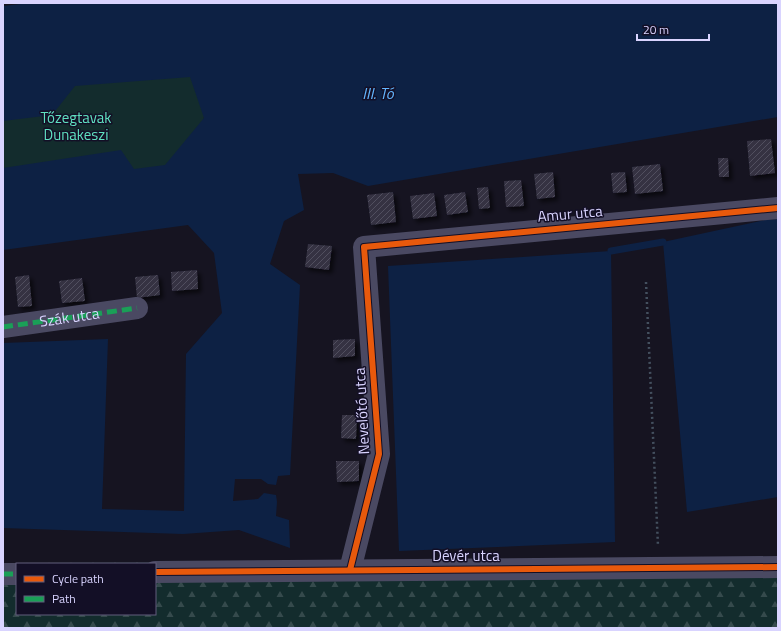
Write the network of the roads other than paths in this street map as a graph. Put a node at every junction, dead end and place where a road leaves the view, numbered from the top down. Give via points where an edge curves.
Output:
1 (778, 208) edge
2 (364, 247) joint
3 (137, 308) dead end
4 (3, 327) edge
5 (778, 567) edge
6 (350, 570) junction
7 (156, 572) edge
8 (3, 574) edge
9 (16, 574) edge

1 - 2 street, Amur utca
2 - 6 street, Nevelőtó utca via 379,454
3 - 4 street, Szák utca
5 - 6 street, Dévér utca
6 - 7 street, Dévér utca
8 - 9 street

